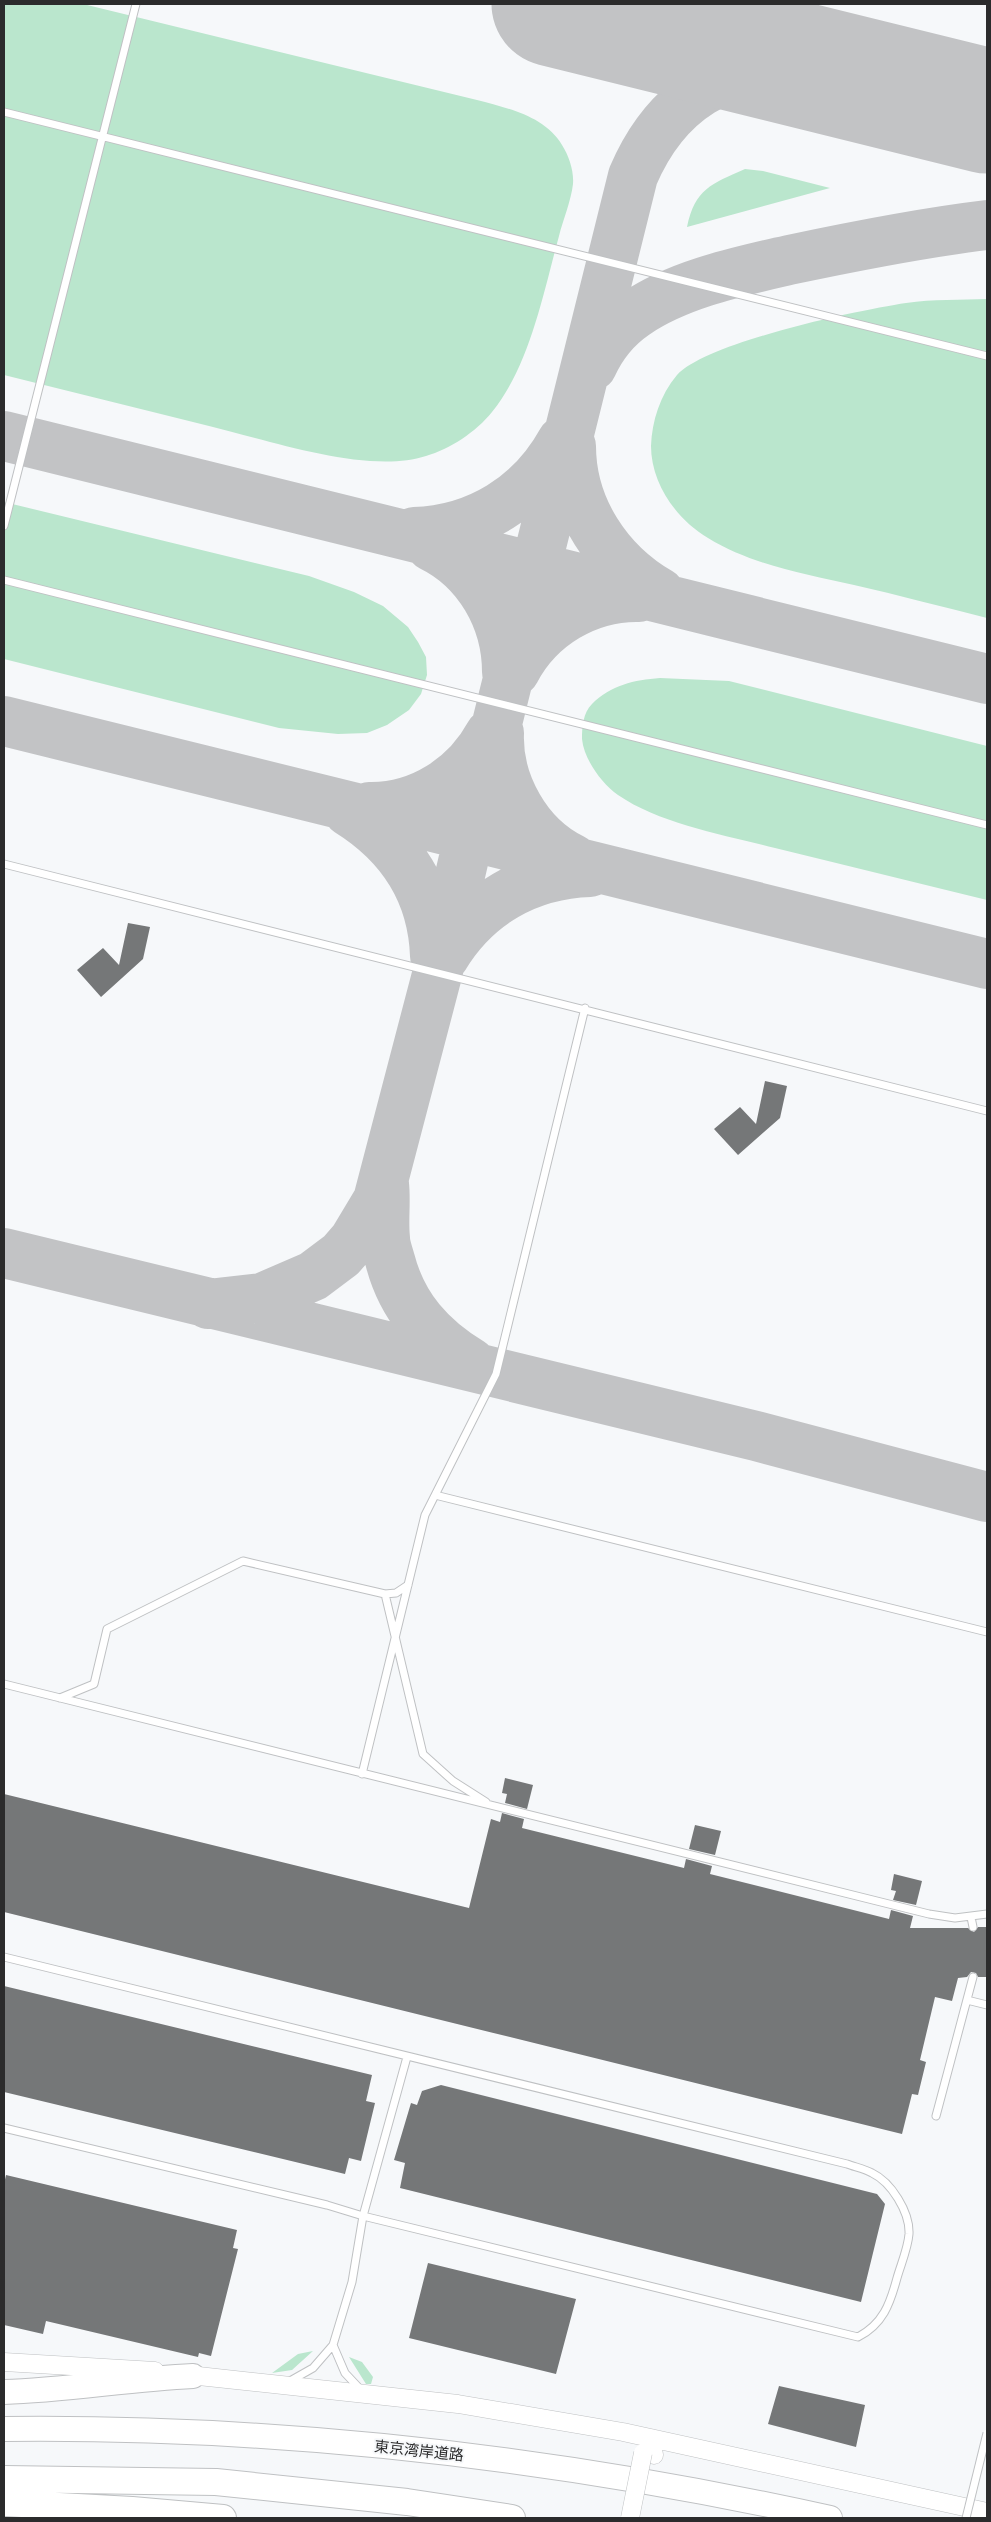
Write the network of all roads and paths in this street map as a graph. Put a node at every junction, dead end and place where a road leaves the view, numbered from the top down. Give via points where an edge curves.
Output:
1 (136, 4) edge
2 (4, 112) edge
3 (103, 137) junction
4 (987, 356) edge
5 (4, 526) edge
6 (4, 580) edge
7 (987, 825) edge
8 (4, 864) edge
9 (585, 1008) junction
10 (987, 1111) edge
11 (435, 1495) junction
12 (408, 1585) junction
13 (384, 1594) junction
14 (987, 1632) edge
15 (395, 1637) junction
16 (4, 1684) edge
17 (60, 1698) junction
18 (362, 1774) junction
19 (492, 1806) junction
20 (987, 1914) edge
21 (971, 1917) junction
22 (973, 1927) dead end
23 (4, 1957) edge
24 (973, 1977) dead end
25 (967, 2000) junction
26 (987, 2005) edge
27 (407, 2057) junction
28 (936, 2116) dead end
29 (4, 2128) edge
30 (363, 2216) junction
31 (333, 2345) junction
32 (4, 2362) edge
33 (193, 2376) junction
34 (276, 2386) junction
35 (4, 2392) edge
36 (370, 2396) junction
37 (4, 2429) edge
38 (987, 2434) edge
39 (649, 2449) junction
40 (4, 2479) edge
41 (4, 2503) edge
42 (987, 2512) edge
43 (223, 2518) edge
44 (512, 2518) edge
45 (630, 2518) edge
46 (642, 2518) edge
47 (830, 2518) edge
48 (966, 2518) edge

1 - 3 lane
2 - 3 lane
3 - 4 lane
3 - 5 lane
6 - 7 lane
8 - 9 lane
9 - 10 lane
9 - 11 lane via 496,1374
11 - 12 lane via 424,1516
11 - 14 lane
12 - 13 lane via 396,1593
12 - 15 lane
13 - 15 lane
13 - 17 lane via 243,1561 107,1629 94,1684
15 - 18 lane
15 - 19 lane via 423,1754 453,1781
16 - 17 lane
17 - 18 lane
18 - 19 lane
19 - 21 lane via 929,1914
20 - 21 lane
21 - 22 lane
23 - 27 lane
24 - 25 lane
25 - 26 lane
25 - 28 lane
27 - 30 lane
27 - 30 lane via 847,2164 872,2173 889,2185 905,2214 909,2233 890,2304 881,2320 858,2337
29 - 30 lane via 317,2202
30 - 31 lane via 352,2282
31 - 34 lane via 322,2360 304,2375
31 - 36 lane via 350,2381
32 - 33 street
33 - 34 street
33 - 35 highway
34 - 36 street
36 - 39 street via 458,2404
37 - 47 highway, 東京湾岸道路 via 199,2432 440,2452 616,2478
38 - 48 lane, bridge
39 - 42 street
39 - 45 street, bridge
39 - 46 street
40 - 44 highway via 216,2482 407,2502
41 - 43 highway

